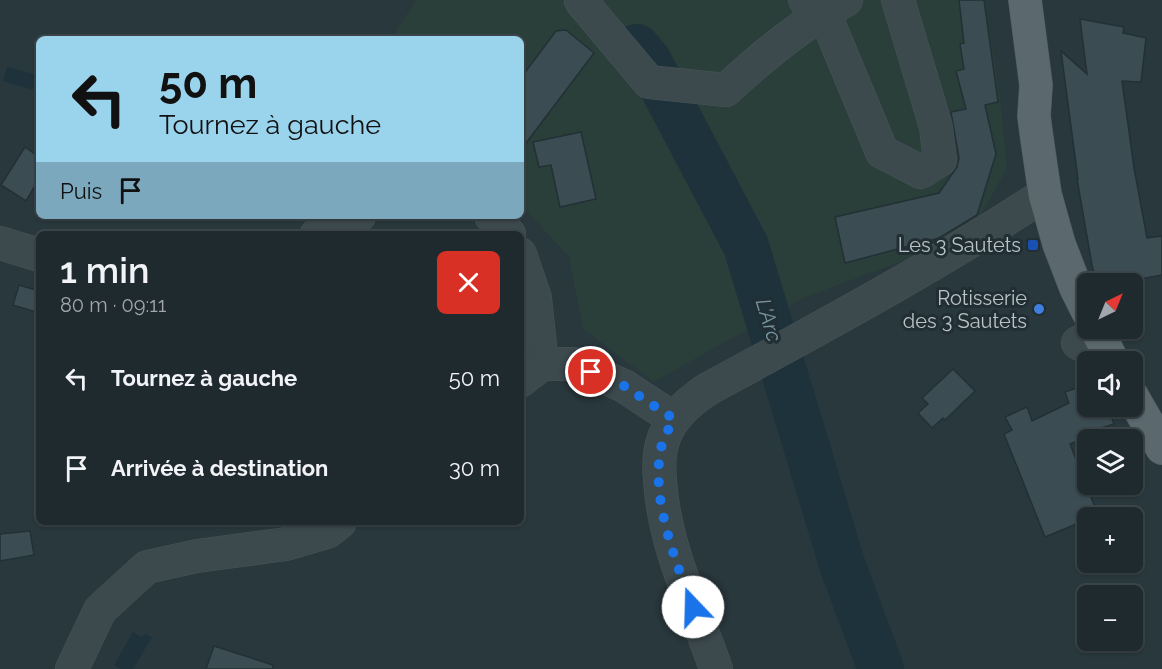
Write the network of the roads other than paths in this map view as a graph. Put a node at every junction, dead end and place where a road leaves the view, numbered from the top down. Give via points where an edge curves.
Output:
1 (898, 0) edge
2 (1005, 0) edge
3 (1025, 0) edge
4 (581, 1) edge
5 (824, 4) edge
6 (1034, 116) junction
7 (1045, 194) junction
8 (351, 219) edge
9 (494, 219) edge
10 (324, 231) edge
11 (506, 231) edge
12 (0, 243) edge
13 (36, 254) edge
14 (524, 266) edge
15 (1077, 290) edge
16 (531, 373) edge
17 (1143, 415) edge
18 (674, 419) junction
19 (1162, 448) edge
20 (336, 525) edge
21 (72, 669) edge
22 (716, 669) edge

1 - 5 street via 936,127 940,160 921,172 882,152
2 - 6 main road via 1020,88
3 - 6 main road via 1036,86
4 - 5 street via 649,82 726,90
6 - 7 main road
7 - 15 main road
7 - 18 street via 885,293 708,389
8 - 10 street
9 - 11 street
12 - 13 street
14 - 16 street via 535,298
16 - 18 street via 574,364 624,386
17 - 19 main road
18 - 22 street via 662,444 661,507 671,548
20 - 21 street via 327,532 286,544 147,567 100,610

